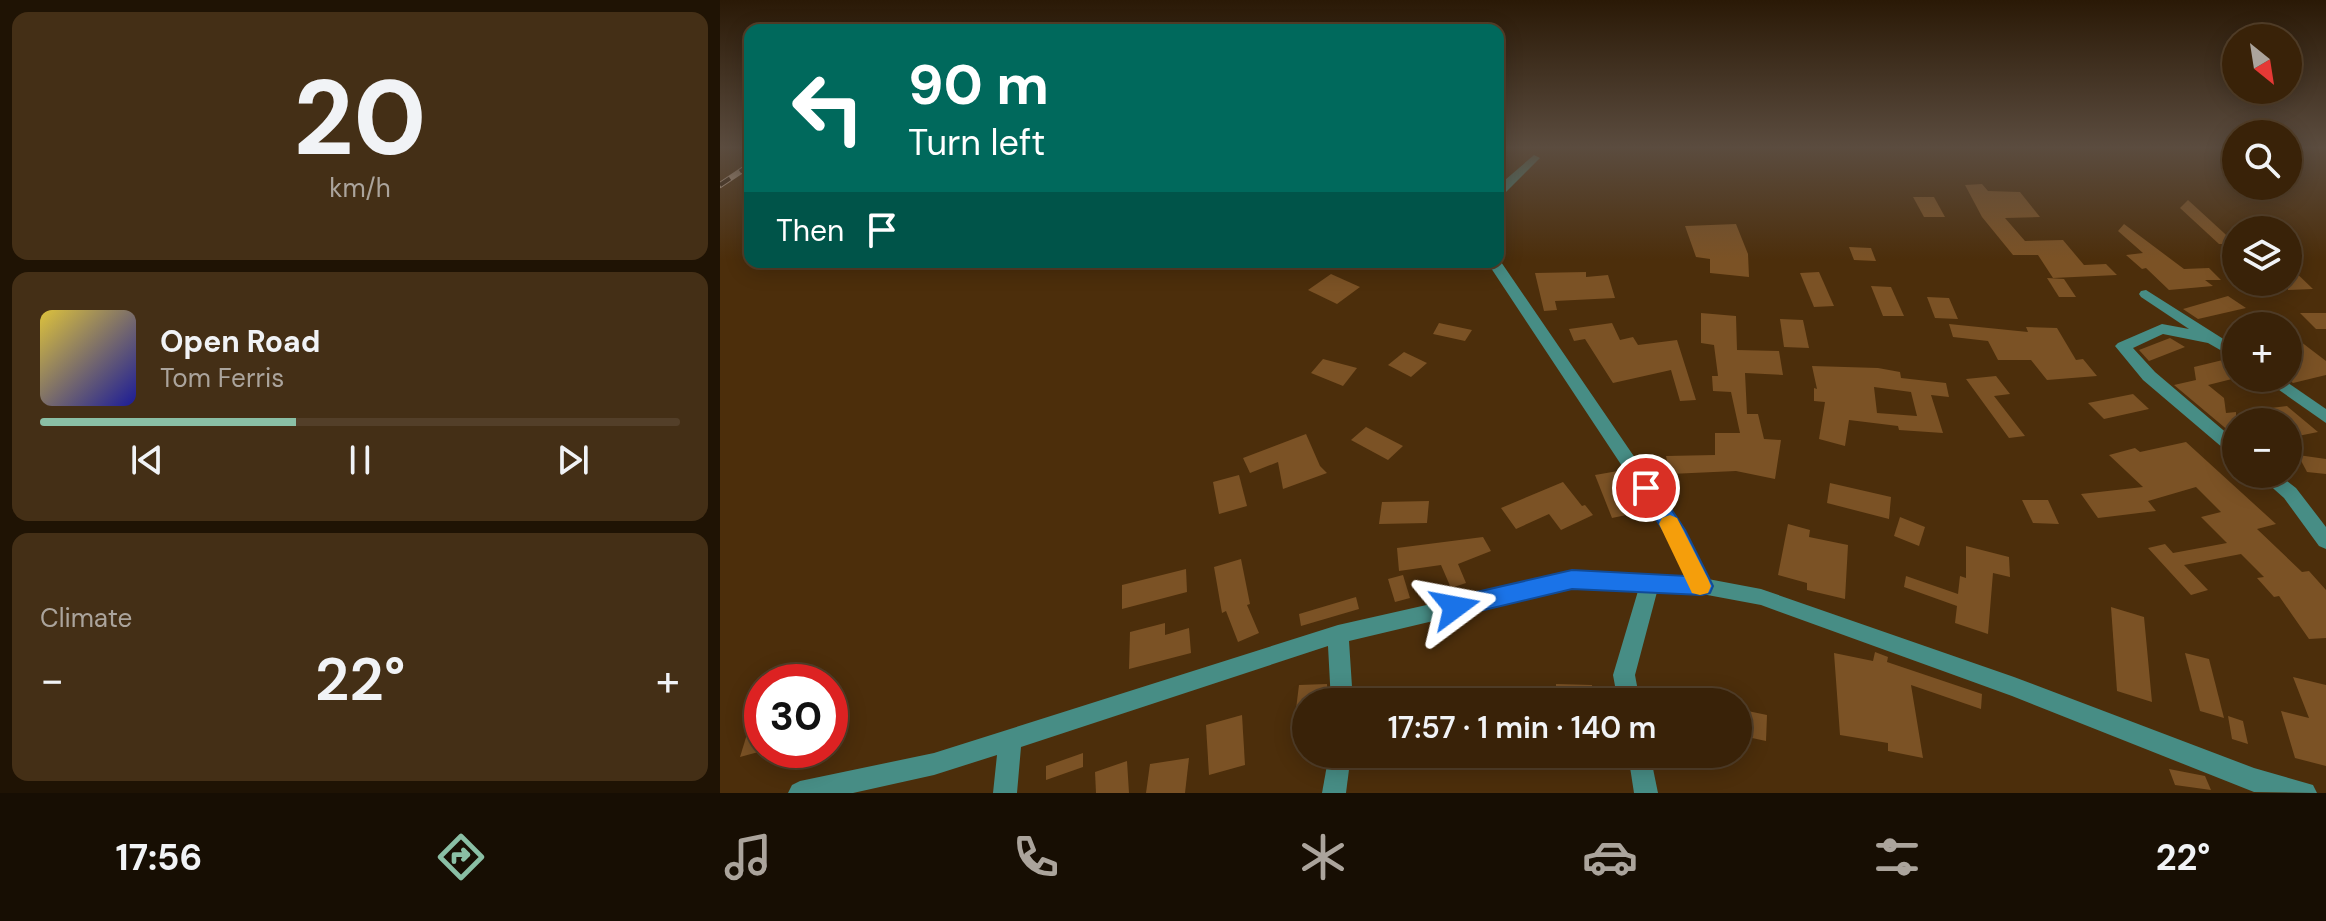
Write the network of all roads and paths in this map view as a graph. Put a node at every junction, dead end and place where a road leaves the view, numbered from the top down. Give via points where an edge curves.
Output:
1 (1498, 268) edge
2 (2146, 294) dead end
3 (2215, 339) junction
4 (2222, 344) edge
5 (2290, 392) edge
6 (2326, 417) edge
7 (2222, 438) edge
8 (2284, 488) edge
9 (2326, 541) edge
10 (1650, 583) junction
11 (1702, 586) junction
12 (1338, 634) junction
13 (1341, 688) edge
14 (1626, 688) edge
15 (1010, 739) junction
16 (1338, 768) edge
17 (1642, 768) edge
18 (2256, 786) edge
19 (800, 793) edge
20 (1005, 793) edge
21 (1334, 793) edge
22 (1646, 793) edge
23 (2305, 793) edge

1 - 11 street via 1678,536
2 - 3 street
3 - 4 street
3 - 7 street via 2162,329 2123,346 2149,376
5 - 6 street
8 - 9 street
10 - 11 street
10 - 12 street via 1572,580
10 - 14 street via 1624,675
11 - 18 street via 1761,597 1852,628
12 - 13 street
12 - 15 street
15 - 19 street via 934,764
15 - 20 street
16 - 21 street
17 - 22 street
18 - 23 street

